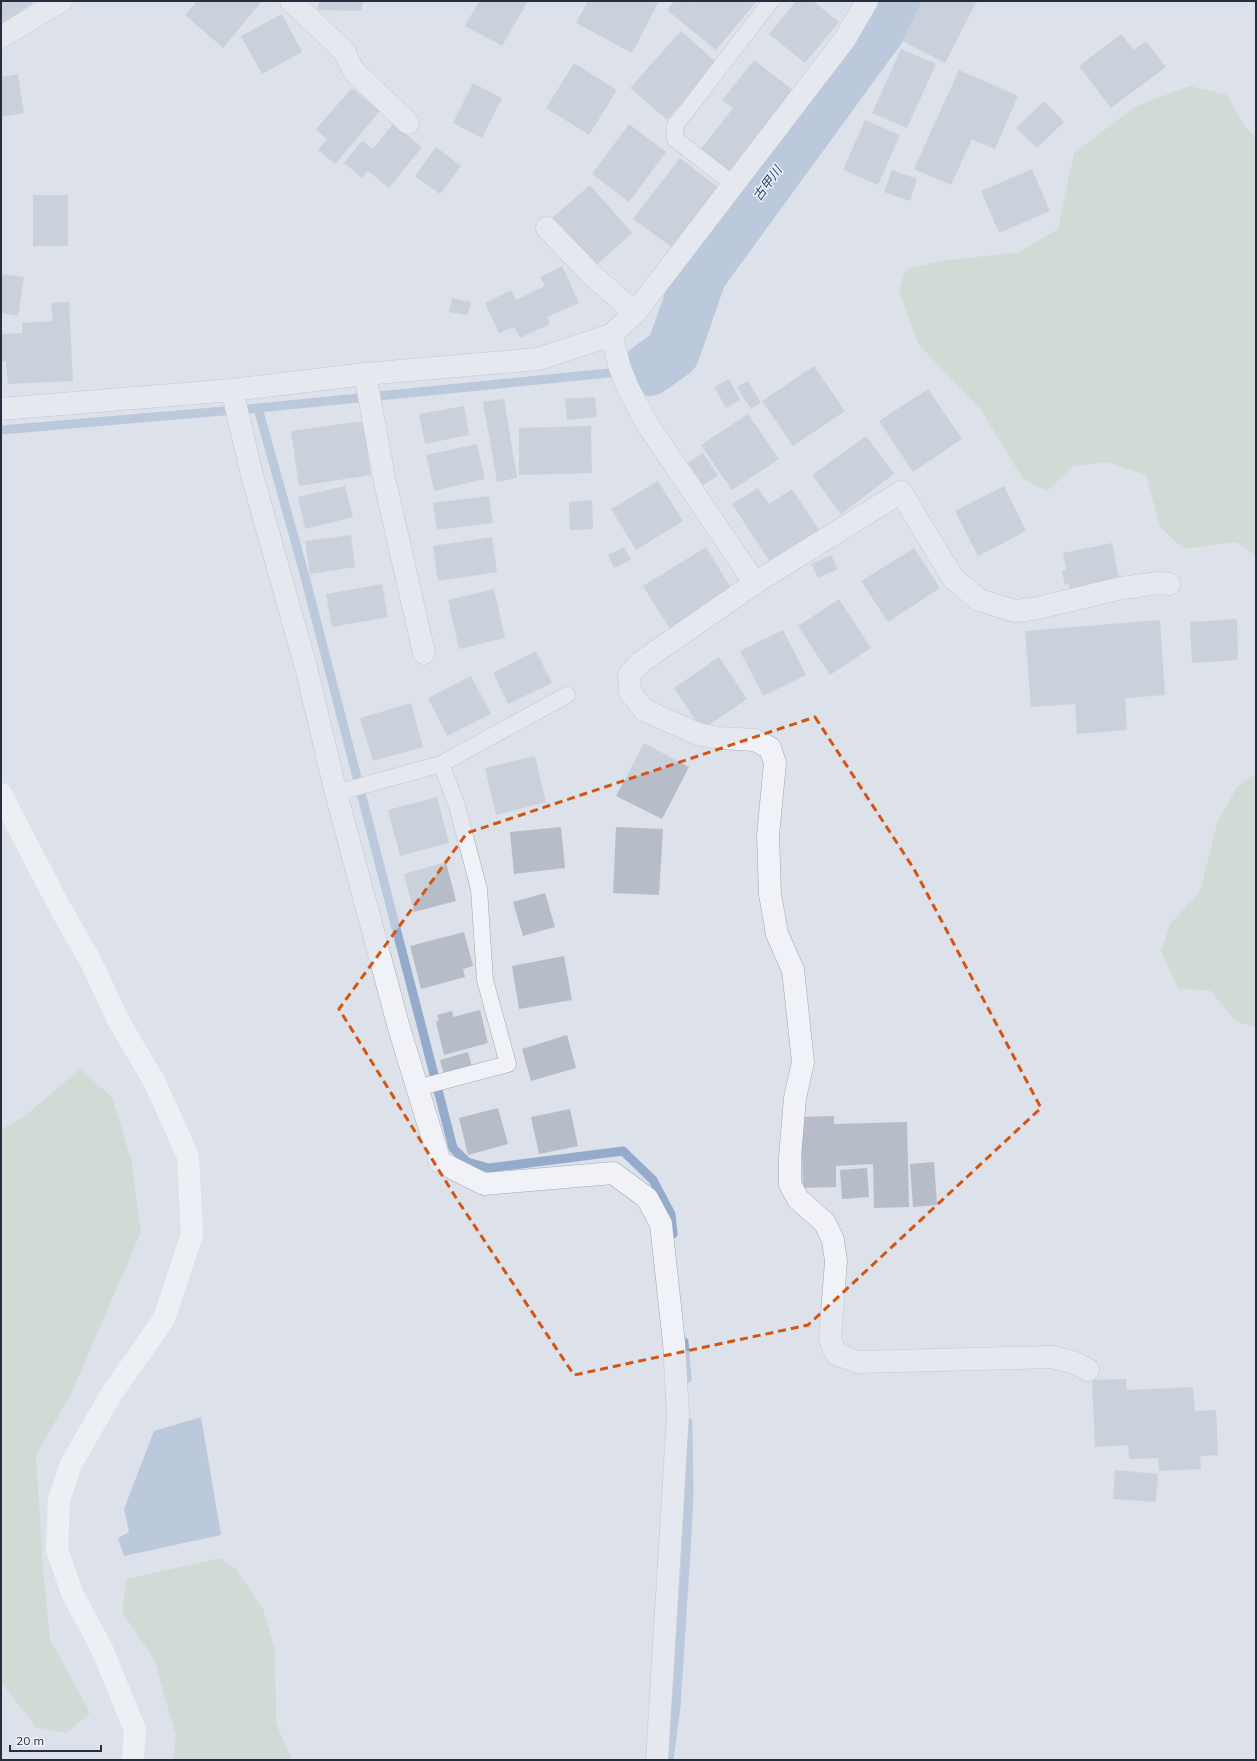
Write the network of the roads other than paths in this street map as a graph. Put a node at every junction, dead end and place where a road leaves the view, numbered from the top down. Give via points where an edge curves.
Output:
1 (61, 1) edge
2 (291, 1) edge
3 (771, 1) edge
4 (867, 1) edge
5 (1, 37) edge
6 (408, 123) dead end
7 (733, 184) junction
8 (547, 228) dead end
9 (635, 313) junction
10 (611, 335) junction
11 (365, 374) junction
12 (232, 390) junction
13 (1, 408) edge
14 (755, 582) junction
15 (1169, 584) dead end
16 (424, 653) dead end
17 (567, 695) dead end
18 (441, 764) junction
19 (336, 793) junction
20 (1, 794) edge
21 (417, 1088) junction
22 (1088, 1370) dead end
23 (133, 1760) edge
24 (657, 1760) edge

1 - 5 street
2 - 6 street via 344,51 354,70
3 - 7 lane via 675,126 675,139
4 - 7 street via 845,38
7 - 9 street
8 - 9 street via 590,273
9 - 10 street
10 - 11 street via 538,358
10 - 14 street via 628,388 648,424
11 - 12 street
11 - 16 street via 384,478
12 - 13 street
12 - 19 street via 252,475 307,671
14 - 15 street via 901,492 953,578 979,600 1015,611 1122,588
14 - 22 street via 641,662 629,675 630,692 644,710 698,734 755,740 770,748 775,763 768,835 770,894 777,934 793,970 803,1062 795,1098 790,1184 798,1199 825,1223 833,1240 836,1261 830,1339 836,1354 858,1362 1052,1357 1073,1362
17 - 18 lane
18 - 19 lane via 428,770
18 - 21 lane via 457,806 479,890 485,980 508,1064
19 - 21 street
20 - 23 street via 91,962 119,1022 154,1081 188,1156 192,1234 164,1319 112,1393 71,1464 59,1500 57,1549 72,1593 102,1649 135,1730
21 - 24 street via 440,1162 484,1184 613,1173 647,1198 660,1224 674,1342 678,1414

